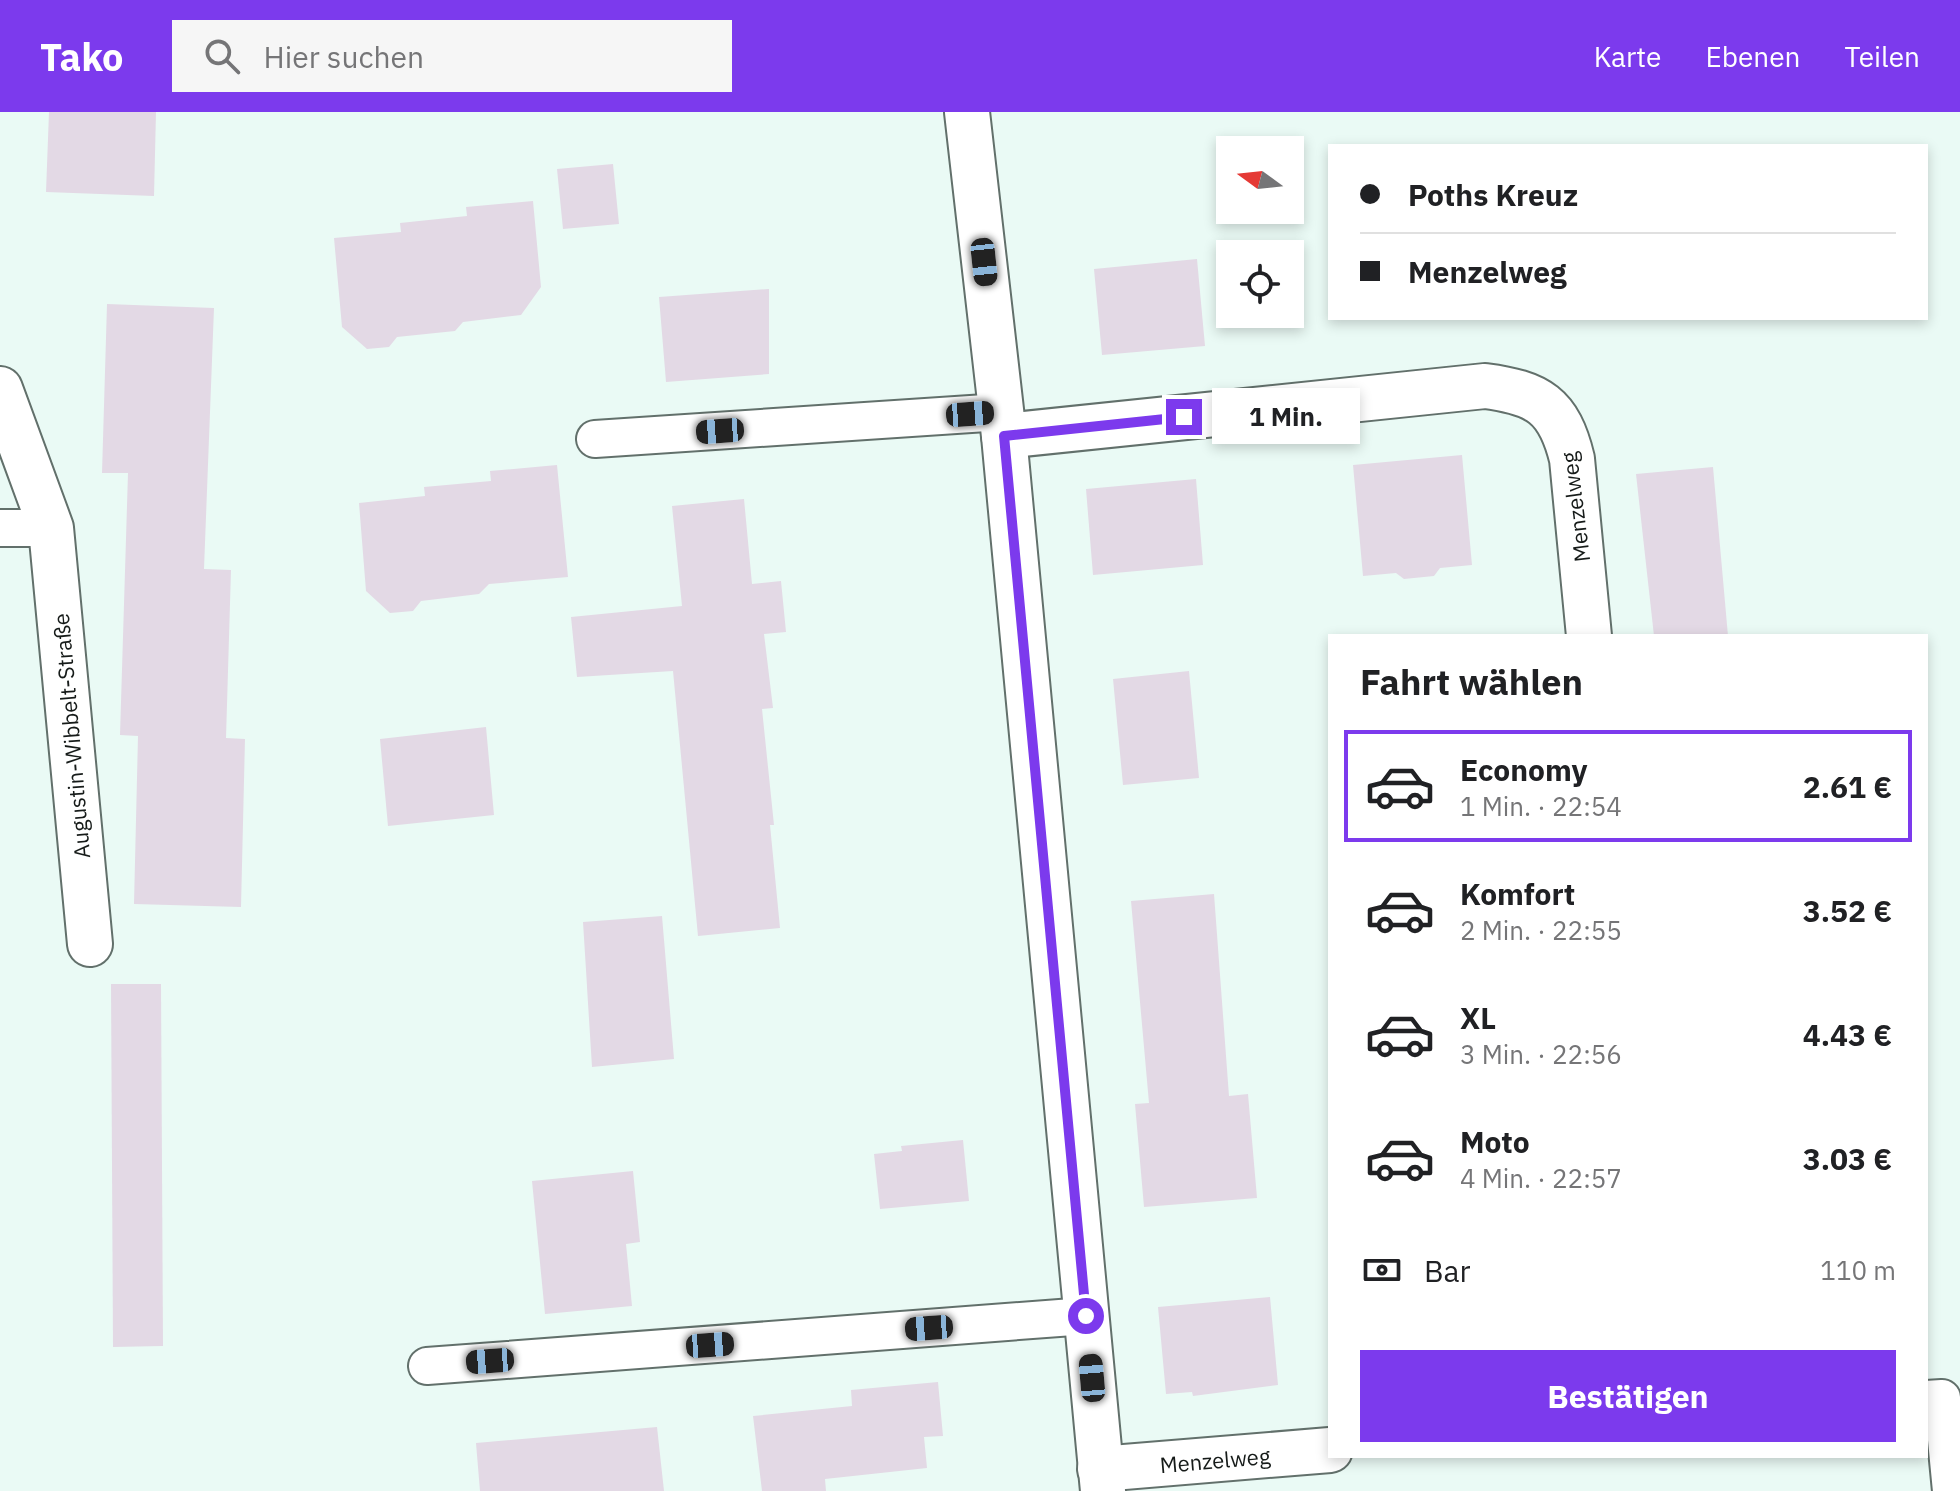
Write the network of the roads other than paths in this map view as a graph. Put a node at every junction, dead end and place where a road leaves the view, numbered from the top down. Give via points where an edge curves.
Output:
1 (967, 112) edge
2 (0, 389) edge
3 (1002, 424) junction
4 (595, 439) dead end
5 (0, 528) edge
6 (51, 528) junction
7 (1589, 634) edge
8 (90, 944) dead end
9 (1086, 1316) junction
10 (427, 1366) dead end
11 (1928, 1399) edge
12 (1328, 1450) edge
13 (1102, 1480) edge
14 (1951, 1491) edge

1 - 3 street
2 - 6 street, Augustin-Wibbelt-Straße
3 - 4 lane
3 - 7 street, Menzelweg via 1485,386 1519,390 1547,406 1565,431
3 - 9 street
5 - 6 lane
6 - 8 street, Augustin-Wibbelt-Straße
9 - 10 lane
9 - 13 street
11 - 14 lane via 1942,1398
12 - 13 street, Menzelweg

